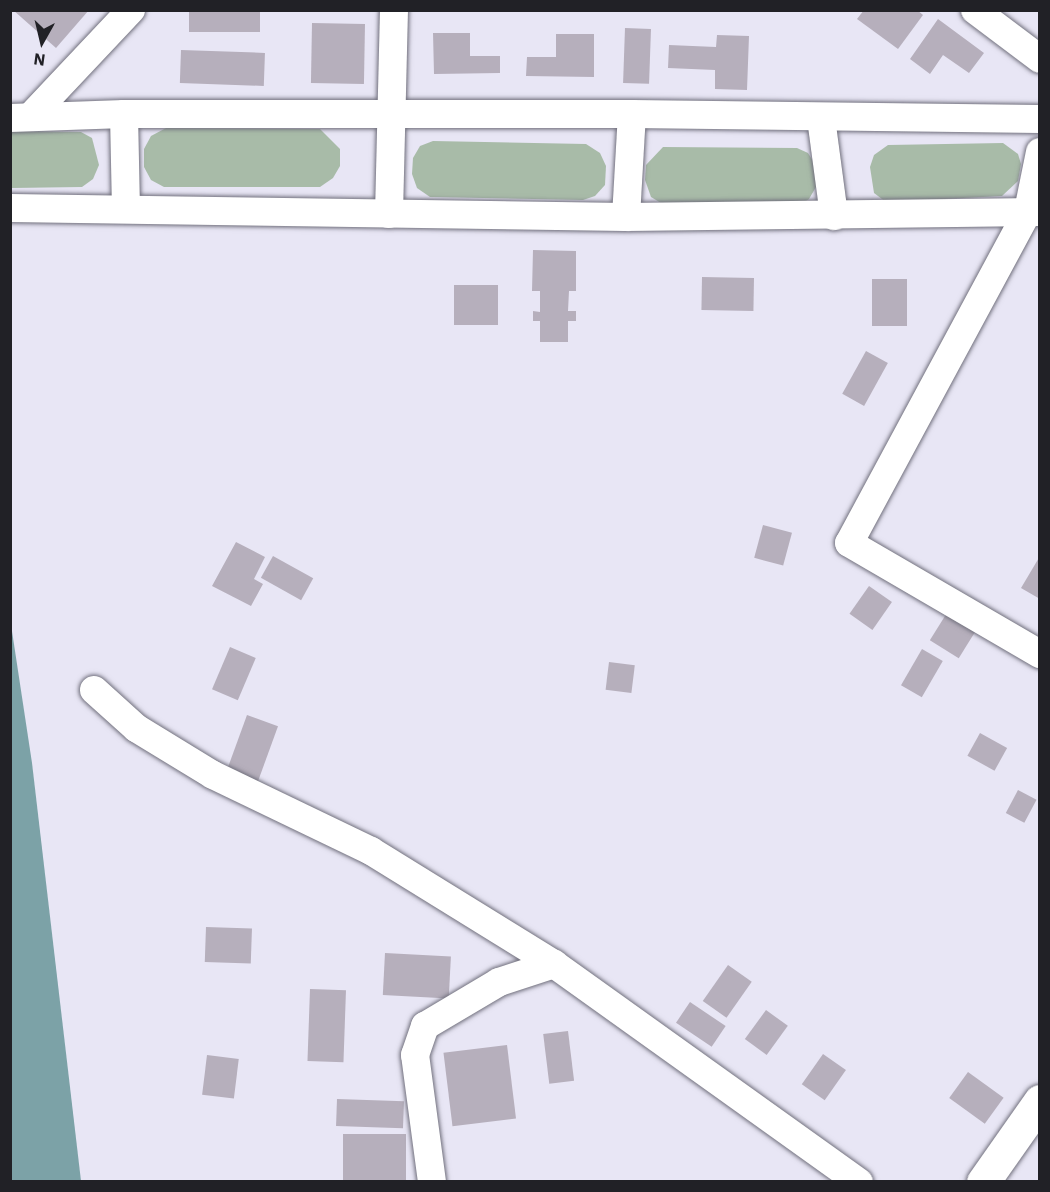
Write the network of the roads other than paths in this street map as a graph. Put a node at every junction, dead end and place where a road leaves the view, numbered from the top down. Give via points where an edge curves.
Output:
1 (131, 10) edge
2 (394, 10) edge
3 (975, 10) edge
4 (1040, 59) edge
5 (124, 114) junction
6 (392, 114) junction
7 (632, 114) junction
8 (21, 117) edge
9 (821, 118) junction
10 (1040, 119) edge
11 (1040, 152) edge
12 (126, 207) junction
13 (10, 208) edge
14 (1034, 212) edge
15 (389, 214) junction
16 (834, 216) junction
17 (626, 217) junction
18 (1040, 654) edge
19 (94, 690) dead end
20 (554, 964) junction
21 (1040, 1101) edge
22 (432, 1182) edge
23 (859, 1182) edge
24 (983, 1182) edge

1 - 8 street
2 - 6 street
3 - 4 street
5 - 6 street
5 - 8 street
5 - 12 street
6 - 7 street
6 - 15 street
7 - 9 street
7 - 17 street
9 - 10 street
9 - 16 street
11 - 14 street
12 - 13 street
12 - 15 street
14 - 16 street
14 - 18 street via 849,543
15 - 17 street
16 - 17 street
19 - 20 street via 136,728 213,775 371,851
20 - 22 street via 499,982 425,1026 415,1055
20 - 23 street
21 - 24 main road

